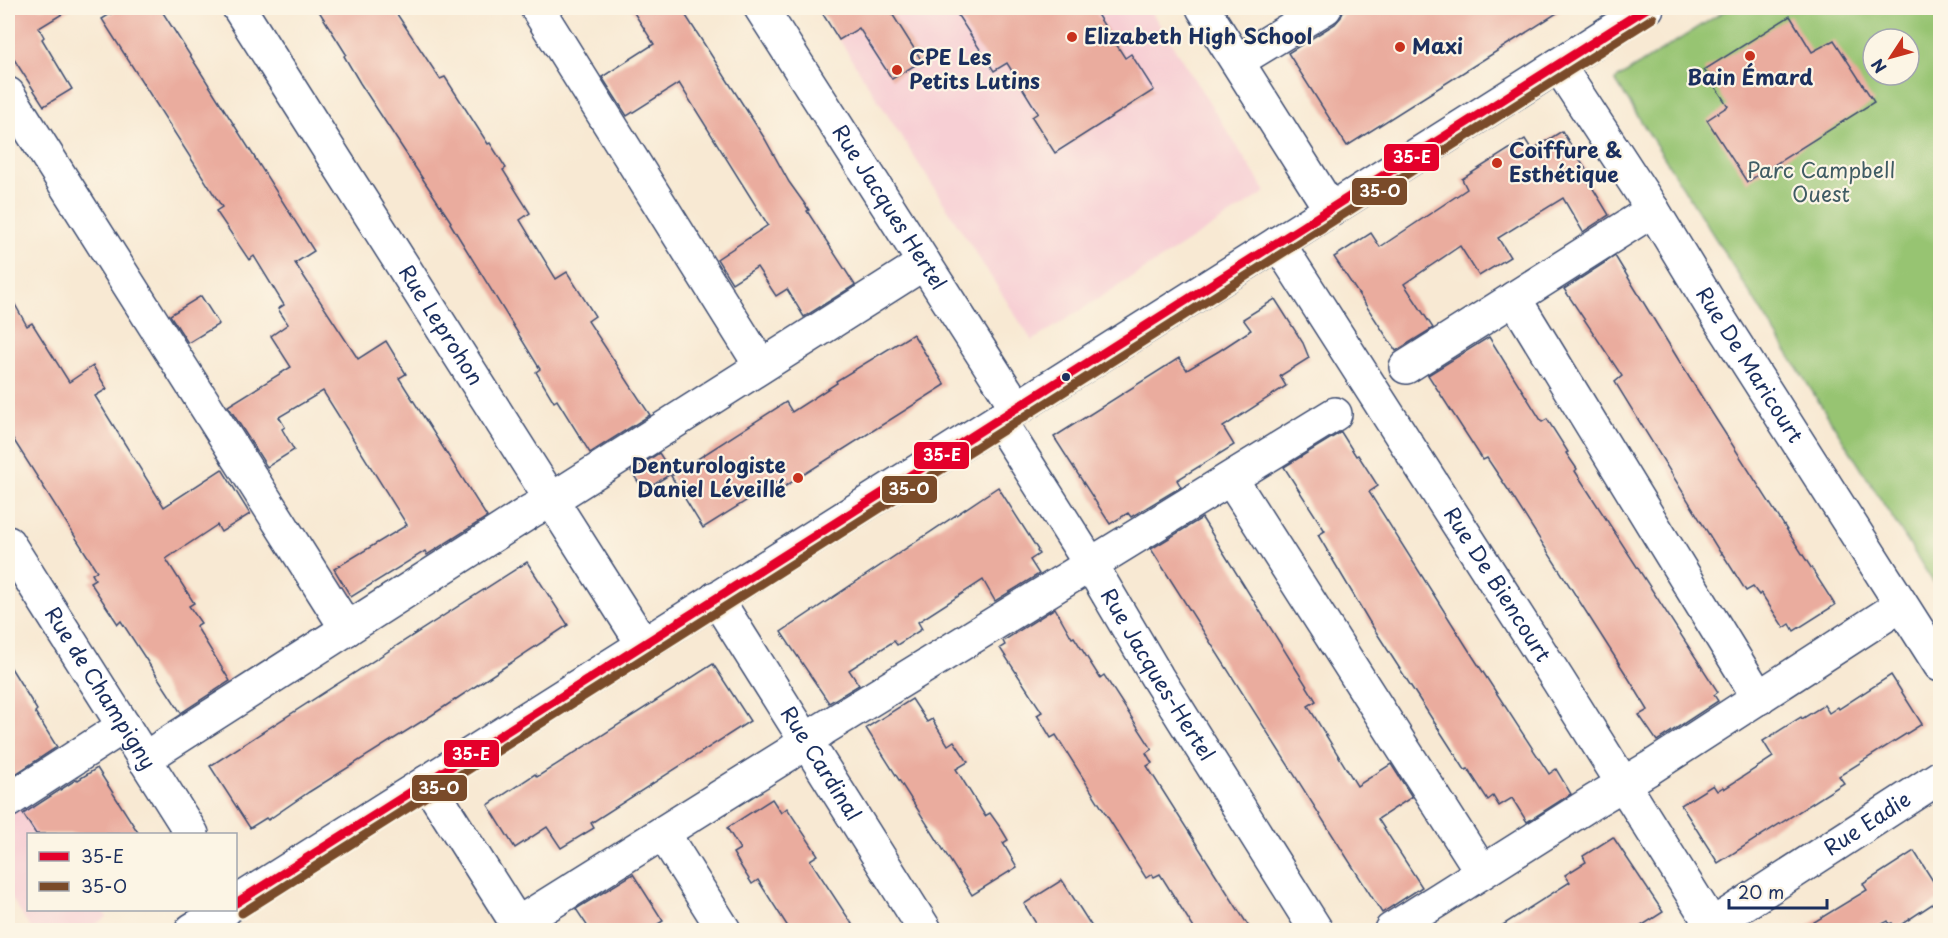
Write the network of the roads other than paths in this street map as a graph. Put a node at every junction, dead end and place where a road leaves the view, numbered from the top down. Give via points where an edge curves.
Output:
1 (239, 8) edge
2 (537, 8) edge
3 (761, 8) edge
4 (1203, 8) edge
5 (1325, 8) edge
6 (1647, 8) edge
7 (1238, 62) junction
8 (1558, 65) junction
9 (8, 94) edge
10 (1331, 210) junction
11 (1653, 210) junction
12 (1278, 243) junction
13 (924, 263) junction
14 (1514, 298) junction
15 (761, 366) junction
16 (1406, 367) dead end
17 (1008, 414) junction
18 (1335, 414) dead end
19 (1230, 479) junction
20 (551, 500) junction
21 (8, 543) edge
22 (1091, 565) junction
23 (716, 598) junction
24 (1901, 605) junction
25 (347, 629) junction
26 (643, 644) junction
27 (1941, 665) edge
28 (1759, 698) junction
29 (124, 726) junction
30 (805, 742) junction
31 (144, 759) junction
32 (1941, 777) edge
33 (427, 782) junction
34 (1622, 784) junction
35 (8, 801) edge
36 (191, 833) edge
37 (663, 833) junction
38 (1482, 872) junction
39 (237, 902) edge
40 (222, 911) edge
41 (519, 927) edge
42 (1710, 929) edge
43 (192, 930) edge
44 (724, 930) edge
45 (925, 930) edge
46 (1316, 930) edge
47 (1391, 930) edge

1 - 20 street, Rue Leprohon
2 - 15 street
3 - 13 street, Rue Jacques Hertel
4 - 7 street
5 - 7 street
6 - 8 street
7 - 10 street
8 - 10 street
8 - 11 street, Rue De Maricourt
9 - 25 street
10 - 12 street
11 - 14 street
11 - 24 street, Rue De Maricourt
12 - 17 street
12 - 34 street, Rue De Biencourt
13 - 15 street
13 - 17 street, Rue Jacques Hertel
14 - 16 street
14 - 28 street
15 - 20 street
17 - 22 street, Rue Jacques-Hertel
17 - 23 street
18 - 19 street
19 - 22 street
19 - 38 street
20 - 25 street
20 - 26 street, Rue Leprohon
21 - 29 street, Rue de Champigny
22 - 30 street
22 - 46 street, Rue Jacques-Hertel
23 - 26 street
23 - 30 street, Rue Cardinal
24 - 27 street, Rue De Maricourt
24 - 28 street
25 - 31 street
26 - 33 street
28 - 34 street
29 - 31 street, Rue de Champigny
29 - 35 street
30 - 37 street
30 - 45 street, Rue Cardinal
31 - 36 street, Rue de Champigny
32 - 42 street, Rue Eadie
33 - 39 street
33 - 41 street
34 - 38 street
34 - 42 street, Rue De Biencourt
37 - 41 street
37 - 44 street
38 - 47 street
40 - 43 street

